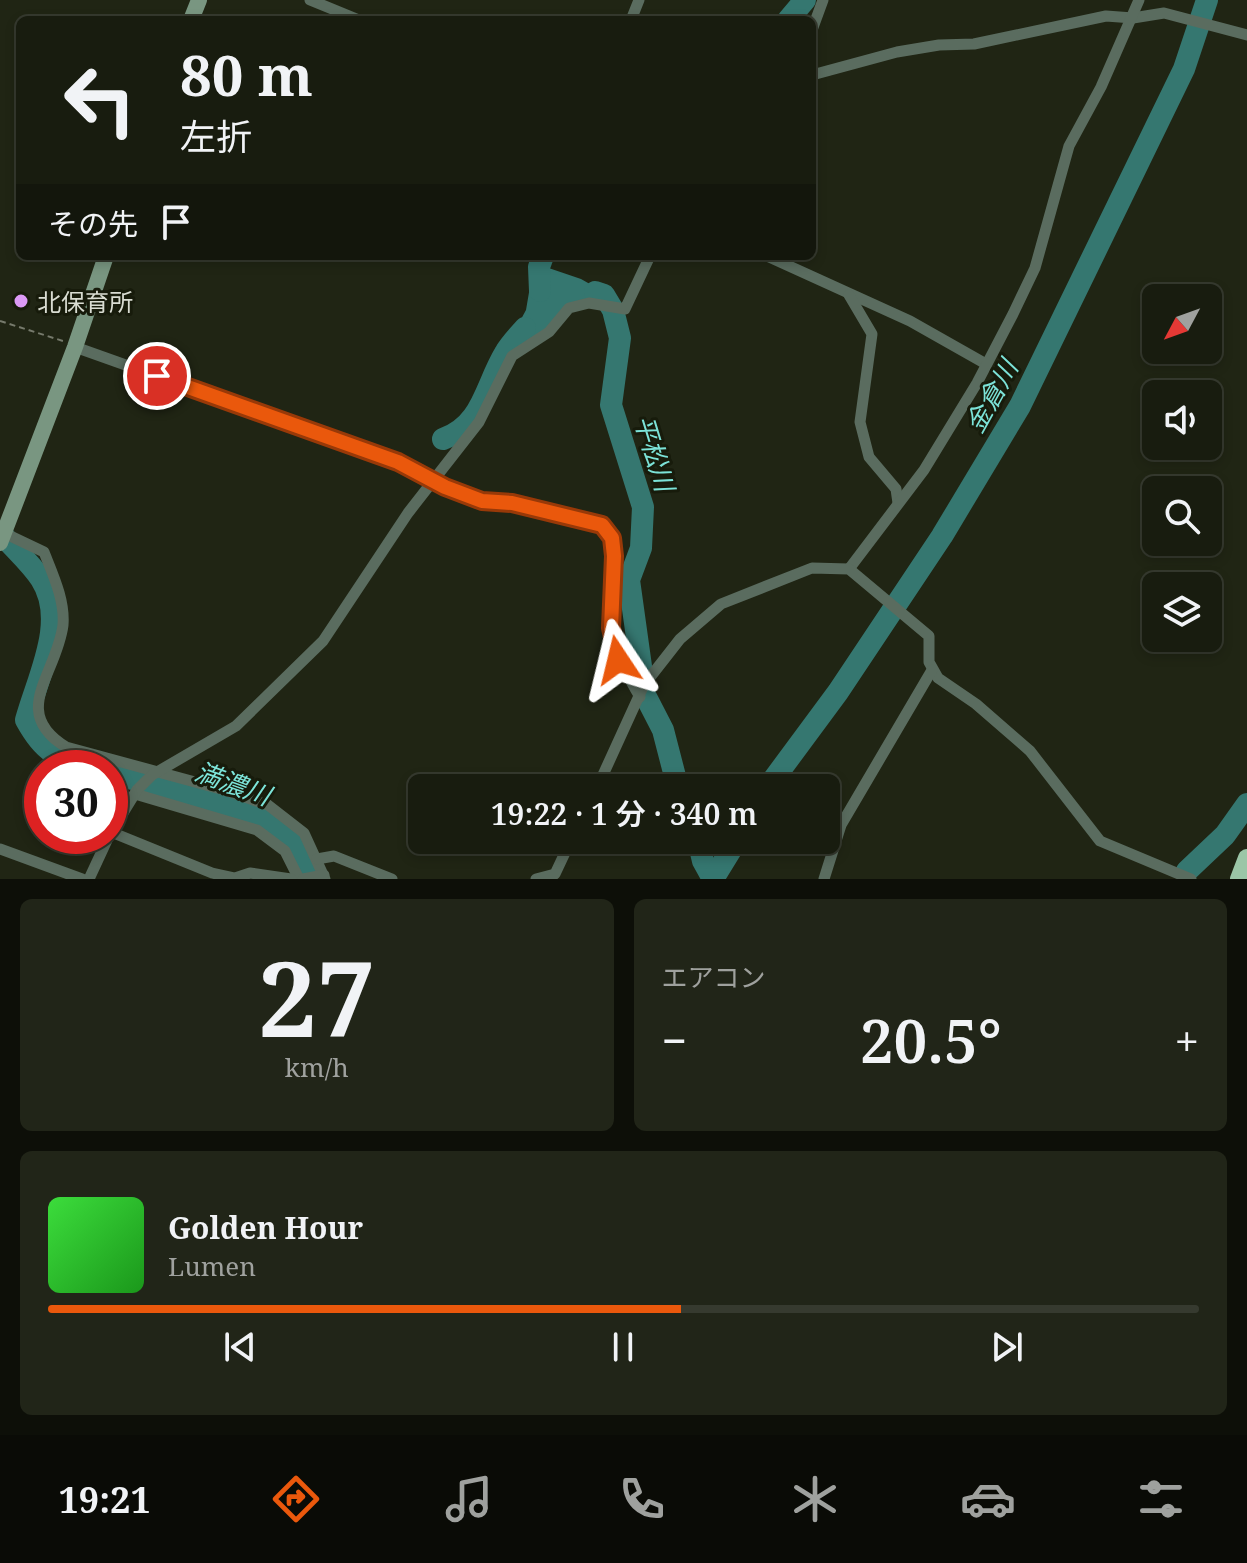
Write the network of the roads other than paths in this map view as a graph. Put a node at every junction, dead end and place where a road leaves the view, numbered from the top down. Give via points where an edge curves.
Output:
1 (310, 0) edge
2 (823, 0) edge
3 (1139, 0) edge
4 (349, 16) edge
5 (1133, 18) junction
6 (816, 19) edge
7 (1243, 33) edge
8 (816, 74) edge
9 (105, 260) edge
10 (648, 260) edge
11 (776, 260) edge
12 (846, 292) junction
13 (75, 347) junction
14 (986, 364) junction
15 (432, 480) junction
16 (898, 503) junction
17 (2, 538) edge
18 (849, 569) junction
19 (932, 670) junction
20 (640, 697) junction
21 (154, 774) junction
22 (604, 774) edge
23 (136, 792) junction
24 (128, 805) edge
25 (128, 841) edge
26 (0, 849) edge
27 (101, 854) edge
28 (564, 854) edge
29 (1247, 858) edge
30 (317, 859) junction
31 (324, 876) edge
32 (82, 879) edge
33 (89, 879) edge
34 (291, 879) edge
35 (302, 879) edge
36 (392, 879) edge
37 (536, 879) edge
38 (824, 879) edge
39 (1191, 879) edge
40 (1239, 879) edge

1 - 4 street
2 - 6 street
3 - 5 street
5 - 7 street via 1164,13
5 - 8 street via 1106,16 974,44 897,52
5 - 14 street via 1069,146 1035,268
9 - 13 main road
10 - 15 street via 625,309 589,303 569,308 549,332 512,356 479,422
11 - 12 street
12 - 14 street
12 - 16 street via 872,334 860,422 869,457 896,489
13 - 15 street via 384,457
13 - 17 main road
14 - 16 street via 924,470
15 - 20 street via 482,501 602,525 612,538 611,628 618,660
15 - 21 street via 323,641 236,726
16 - 18 street
17 - 21 street via 44,552 63,613 37,708 39,724 66,747
18 - 19 street via 929,636
18 - 20 street via 812,568 721,604 680,639
19 - 38 street via 841,825
19 - 39 street via 1030,751 1100,841
20 - 22 street
21 - 23 street
21 - 30 street via 268,805 304,833
23 - 24 street
23 - 35 street via 257,830 285,851
25 - 34 street via 212,873
26 - 32 street
27 - 33 street
28 - 37 street via 555,874
29 - 40 highway
30 - 31 street
30 - 36 street via 334,856
31 - 35 street

